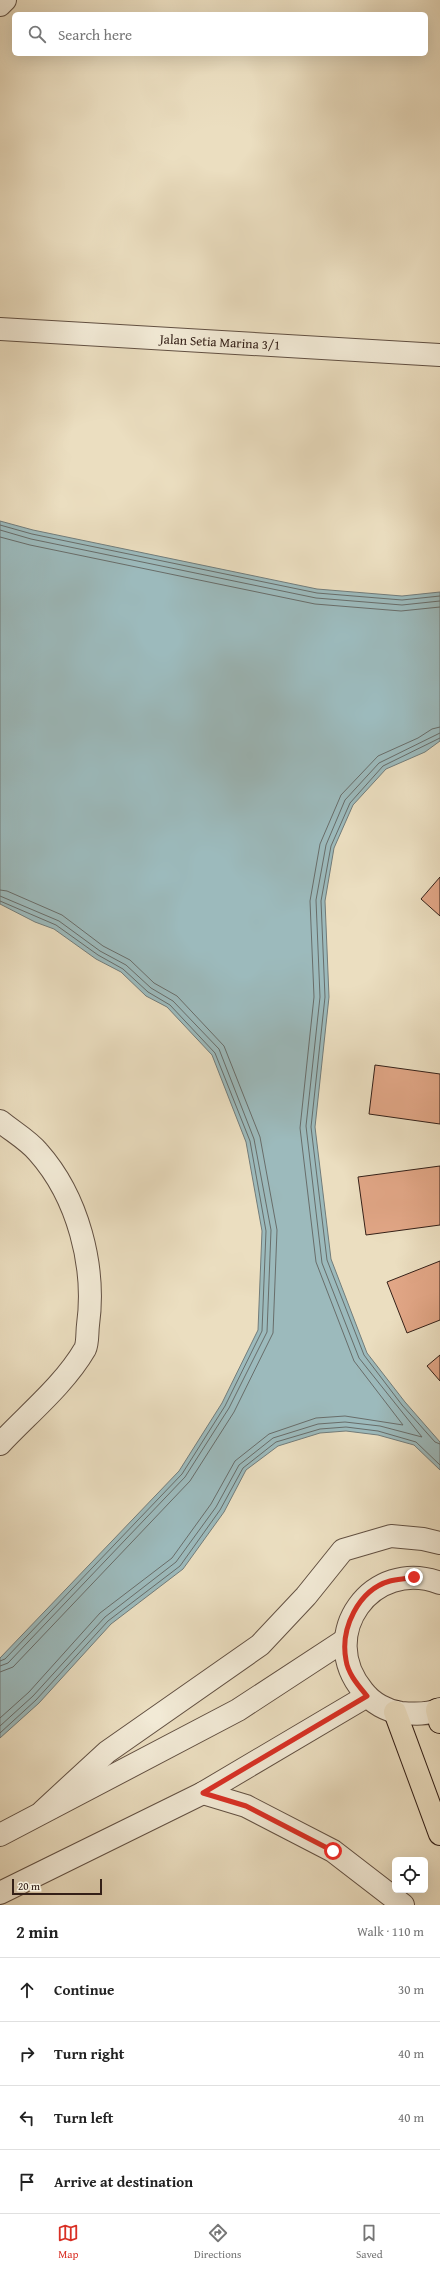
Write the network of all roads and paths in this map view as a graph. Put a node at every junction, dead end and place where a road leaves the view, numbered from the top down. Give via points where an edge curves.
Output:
1 (5, 0) edge
2 (0, 5) edge
3 (0, 329) edge
4 (440, 354) edge
5 (0, 1122) edge
6 (0, 1444) edge
7 (440, 1543) edge
8 (440, 1583) edge
9 (344, 1640) junction
10 (367, 1696) junction
11 (395, 1712) junction
12 (439, 1714) edge
13 (203, 1793) junction
14 (43, 1811) junction
15 (440, 1834) edge
16 (0, 1835) edge
17 (0, 1893) edge
18 (403, 1905) edge

1 - 2 street
3 - 4 street, Jalan Setia Marina 3/1
5 - 6 street via 38,1151 60,1185 75,1218 87,1257 92,1300 86,1347 60,1381
7 - 14 street via 391,1536 343,1550 306,1596 260,1645 107,1752
8 - 9 street via 414,1577 388,1582 367,1595 351,1615
9 - 10 street via 346,1660 351,1674
9 - 14 street via 238,1710
10 - 11 street via 380,1706
10 - 13 street
11 - 12 street
11 - 15 highway
13 - 17 street
13 - 18 street via 246,1806 333,1851
14 - 16 street

